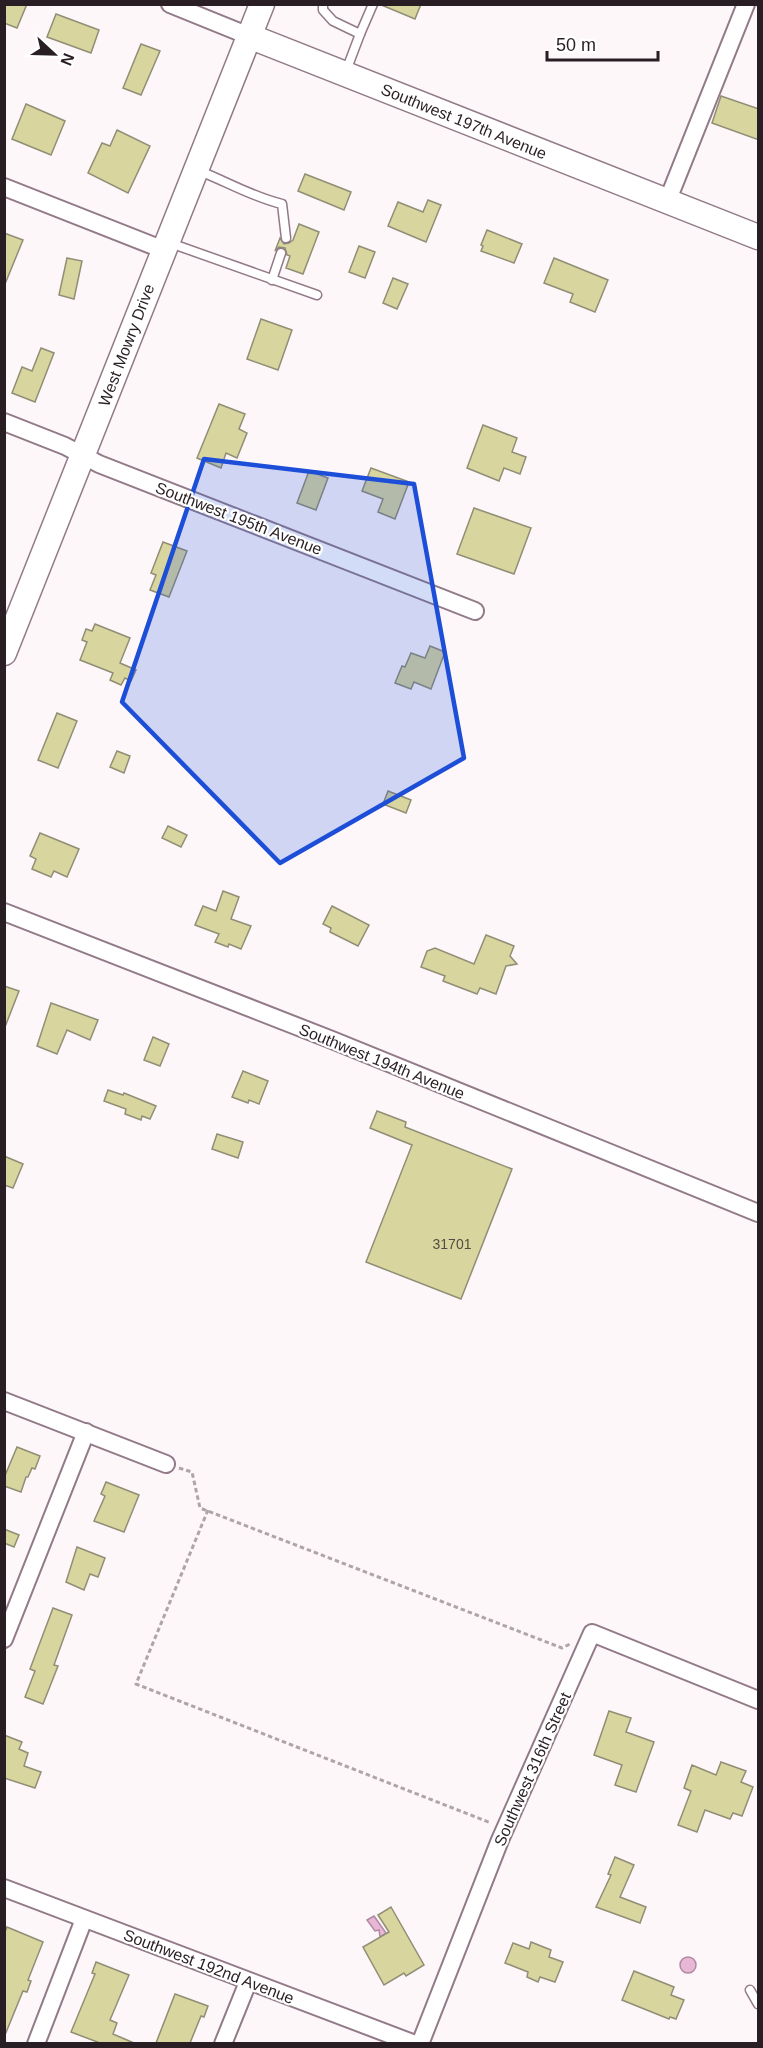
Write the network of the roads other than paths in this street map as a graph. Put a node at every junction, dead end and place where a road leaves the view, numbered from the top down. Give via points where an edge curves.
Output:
1 (170, 4) edge
2 (262, 4) edge
3 (323, 4) edge
4 (372, 4) edge
5 (746, 4) edge
6 (360, 34) junction
7 (249, 36) junction
8 (345, 74) junction
9 (196, 170) junction
10 (4, 187) edge
11 (667, 202) junction
12 (759, 237) edge
13 (286, 238) dead end
14 (165, 246) junction
15 (281, 253) dead end
16 (272, 280) junction
17 (317, 296) dead end
18 (4, 422) edge
19 (83, 455) junction
20 (475, 611) dead end
21 (4, 653) edge
22 (4, 912) edge
23 (759, 1213) edge
24 (4, 1401) edge
25 (86, 1432) junction
26 (166, 1464) road end
27 (4, 1639) edge
28 (759, 1700) edge
29 (4, 1888) edge
30 (84, 1918) junction
31 (248, 1982) junction
32 (750, 1990) dead end
33 (759, 2004) edge
34 (36, 2043) edge
35 (223, 2043) edge
36 (415, 2043) edge
37 (420, 2043) edge

1 - 7 street, Southwest 197th Avenue
2 - 7 street, West Mowry Drive
3 - 6 lane via 333,21
4 - 6 lane
5 - 11 street
6 - 8 lane
7 - 8 street, Southwest 197th Avenue
7 - 9 street, West Mowry Drive
8 - 11 street, Southwest 197th Avenue
9 - 13 lane via 259,199 282,204
9 - 14 street, West Mowry Drive
10 - 14 street
11 - 12 street, Southwest 197th Avenue
14 - 16 lane
14 - 19 street, West Mowry Drive
15 - 16 lane
16 - 17 lane
18 - 19 street, Southwest 195th Avenue
19 - 20 street, Southwest 195th Avenue
19 - 21 street, West Mowry Drive
22 - 23 street, Southwest 194th Avenue
24 - 25 street
25 - 26 street
25 - 27 street
28 - 37 street, Southwest 316th Street via 592,1633 505,1828
29 - 30 street, Southwest 192nd Avenue
30 - 31 street, Southwest 192nd Avenue
30 - 34 street
31 - 35 street
31 - 36 street, Southwest 192nd Avenue
32 - 33 lane

